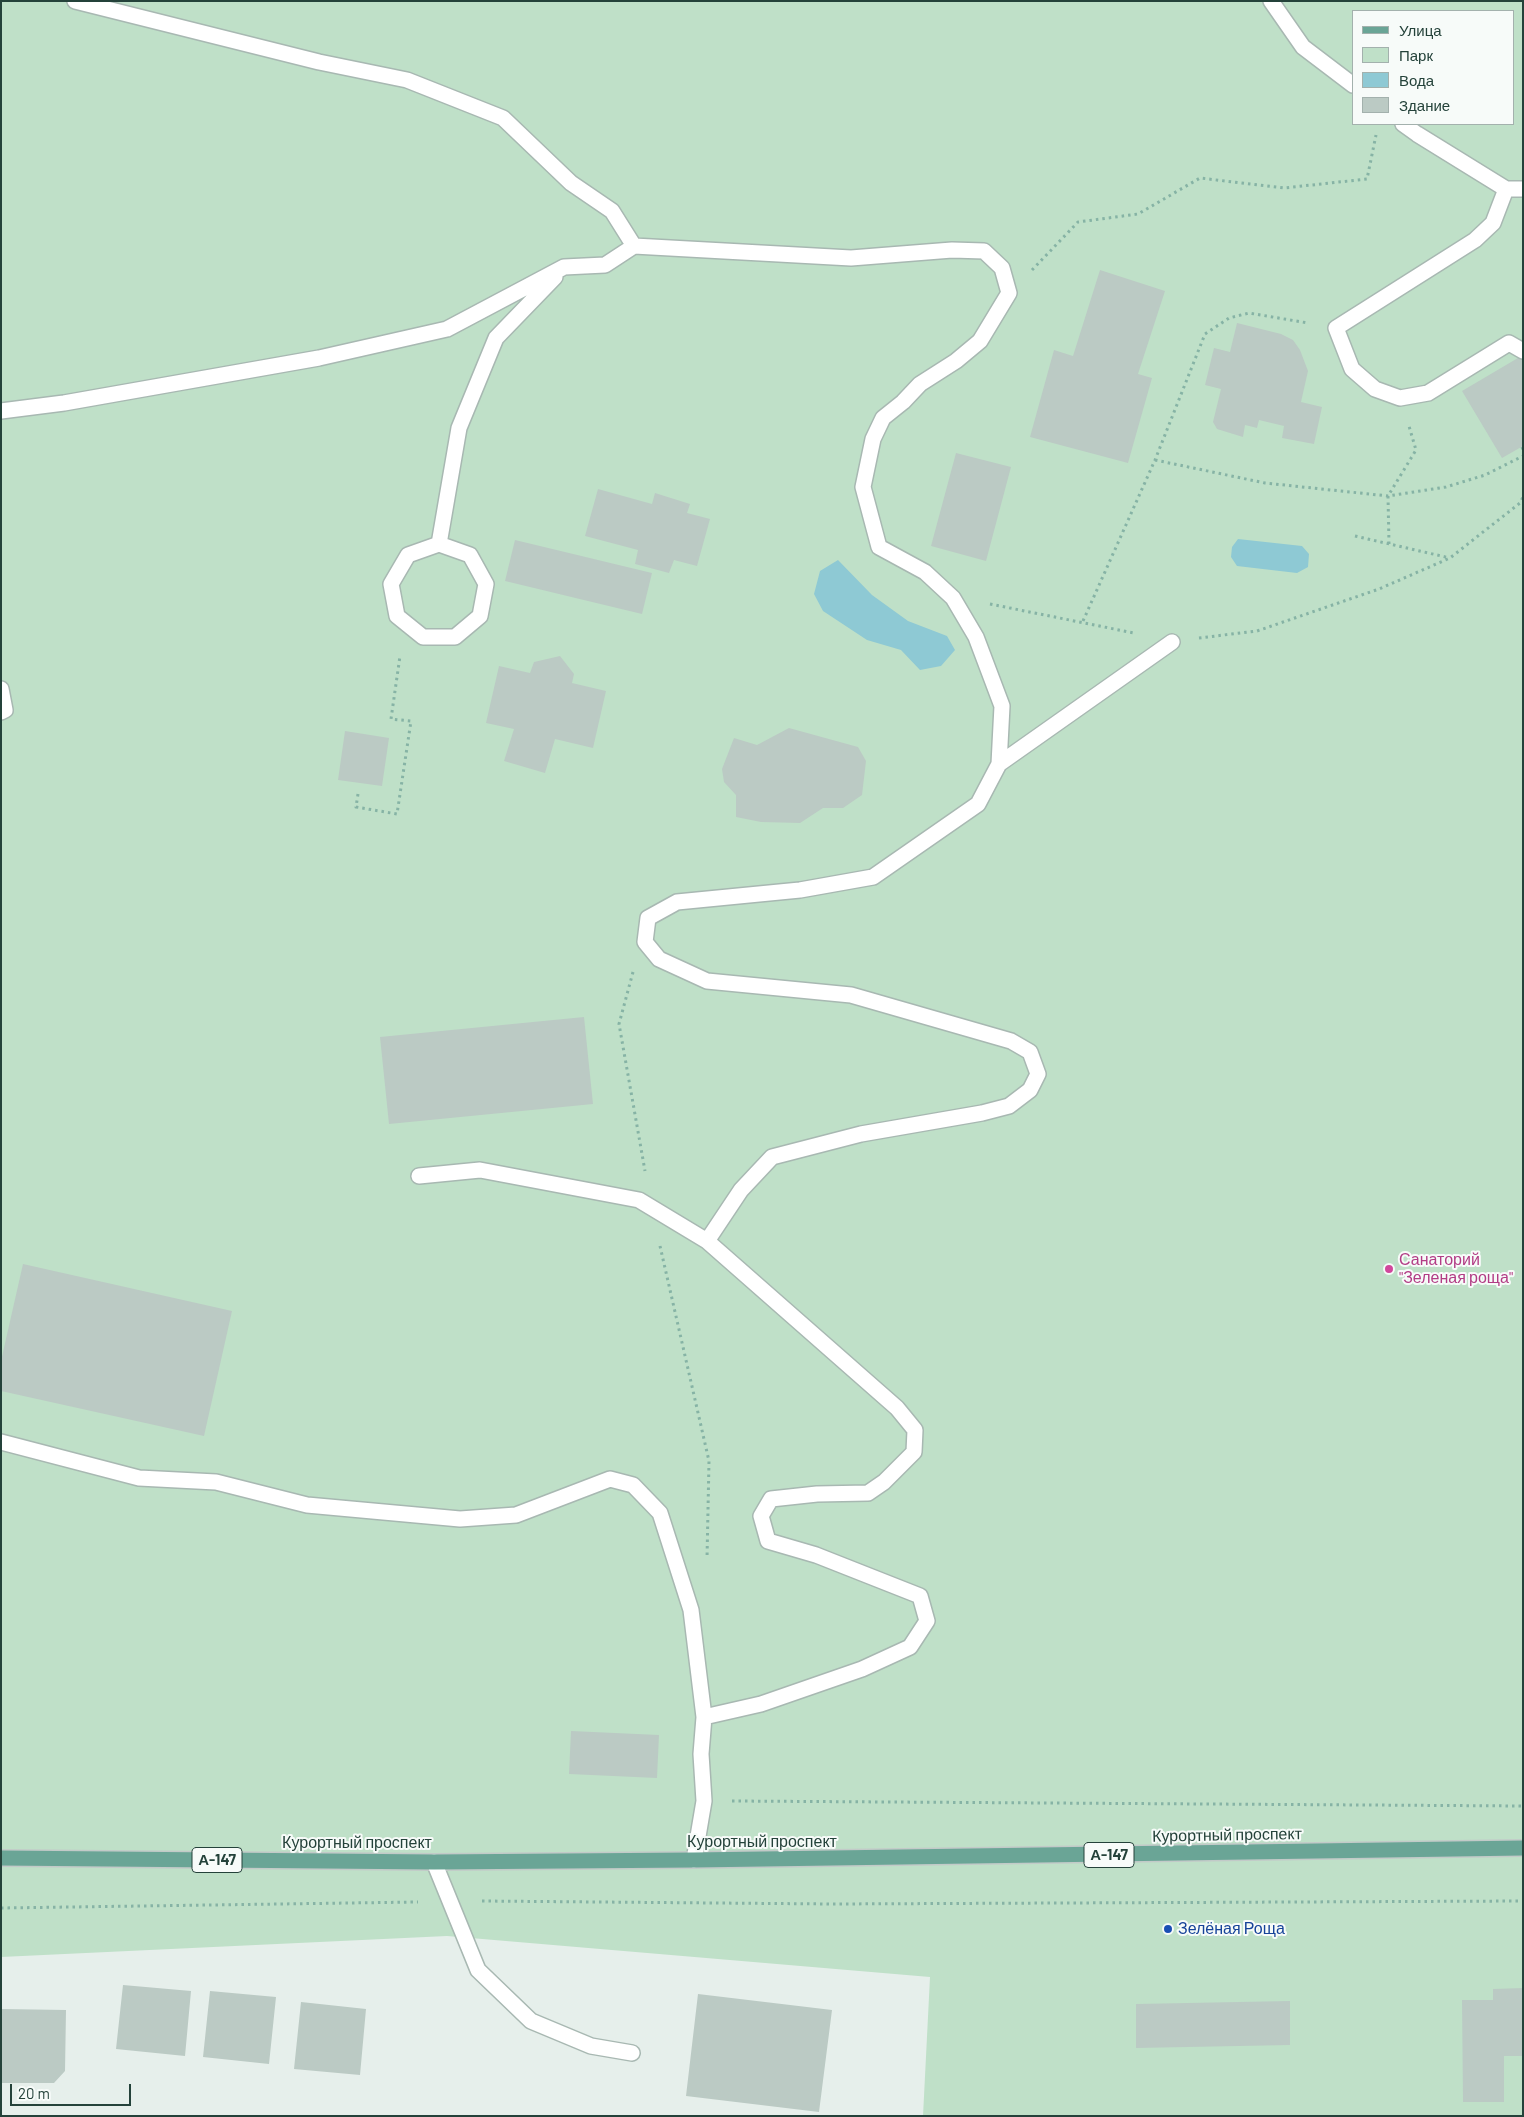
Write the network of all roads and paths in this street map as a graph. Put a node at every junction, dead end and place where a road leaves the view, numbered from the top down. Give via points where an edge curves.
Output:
1 (75, 1) edge
2 (1271, 1) edge
3 (1352, 84) edge
4 (1405, 125) edge
5 (1377, 127) dead end
6 (1506, 189) junction
7 (1523, 189) edge
8 (634, 246) junction
9 (564, 267) junction
10 (1009, 293) junction
11 (1336, 328) junction
12 (1523, 351) edge
13 (1400, 398) junction
14 (1, 411) edge
15 (1523, 456) edge
16 (1155, 460) junction
17 (1388, 496) junction
18 (1523, 497) edge
19 (1355, 536) dead end
20 (439, 544) junction
21 (1389, 544) junction
22 (1450, 558) junction
23 (953, 598) junction
24 (1083, 621) junction
25 (406, 624) junction
26 (1172, 642) junction
27 (1, 689) edge
28 (2, 715) edge
29 (1000, 764) junction
30 (358, 794) dead end
31 (635, 966) dead end
32 (419, 1176) dead end
33 (651, 1207) junction
34 (707, 1241) junction
35 (1, 1442) edge
36 (707, 1560) dead end
37 (704, 1717) junction
38 (704, 1801) junction
39 (1523, 1806) edge
40 (1523, 1848) edge
41 (1, 1858) edge
42 (694, 1860) junction
43 (434, 1862) junction
44 (450, 1901) junction
45 (1523, 1901) edge
46 (1, 1908) edge
47 (632, 2053) dead end

1 - 8 lane via 320,62 407,80 503,118 571,183 612,211
2 - 3 lane via 1303,47
4 - 6 lane
5 - 10 path via 1368,179 1284,188 1200,178 1138,214 1078,222
6 - 7 lane
6 - 11 lane via 1493,224 1475,240
8 - 9 lane via 605,265
8 - 10 lane via 851,258 952,250 984,251 1002,268
9 - 14 lane via 447,329 318,358
9 - 20 lane via 496,338 459,428
10 - 23 lane via 980,341 920,384 883,418 873,439 863,487 879,547 925,572
11 - 13 lane via 1352,369 1375,389
11 - 16 path via 1249,313 1229,318 1205,334
12 - 13 lane via 1509,343 1428,393
13 - 17 path via 1416,450
15 - 17 path via 1486,475 1454,485
16 - 17 path via 1265,483
16 - 24 path
17 - 21 path
18 - 22 path via 1520,503
19 - 21 path
20 - 25 lane via 408,555 391,584 397,616
20 - 25 lane via 470,555 478,569 486,584 480,616 455,637 422,638
21 - 22 path
22 - 26 path via 1379,588 1257,631
23 - 24 path
23 - 29 lane via 976,637 1002,706
24 - 26 path
25 - 30 path via 390,719 411,721 397,814 356,807
26 - 29 lane
27 - 28 lane
29 - 34 lane via 978,804 872,877 800,890 677,902 648,918 646,942 659,959 707,981 851,995 1011,1041 1030,1052 1038,1074 1030,1090 1009,1106 862,1134 772,1157 741,1190
31 - 33 path via 619,1024
32 - 33 lane via 480,1170 639,1200
33 - 34 lane
33 - 36 path via 709,1461
34 - 37 lane via 897,1408 915,1430 914,1452 868,1493 771,1499 761,1516 768,1541 816,1555 920,1596 927,1621 910,1647 862,1669 761,1704
35 - 37 lane via 139,1478 216,1482 306,1505 460,1519 516,1515 610,1478 632,1485 660,1513 690,1610
37 - 38 lane via 701,1754
38 - 39 path
38 - 42 lane
40 - 42 main road, Курортный проспект / А-147
41 - 43 main road, Курортный проспект / А-147
42 - 43 main road, Курортный проспект / А-147
43 - 44 lane
44 - 45 path via 832,1904
44 - 46 path
44 - 47 lane via 478,1970 531,2021 591,2046

